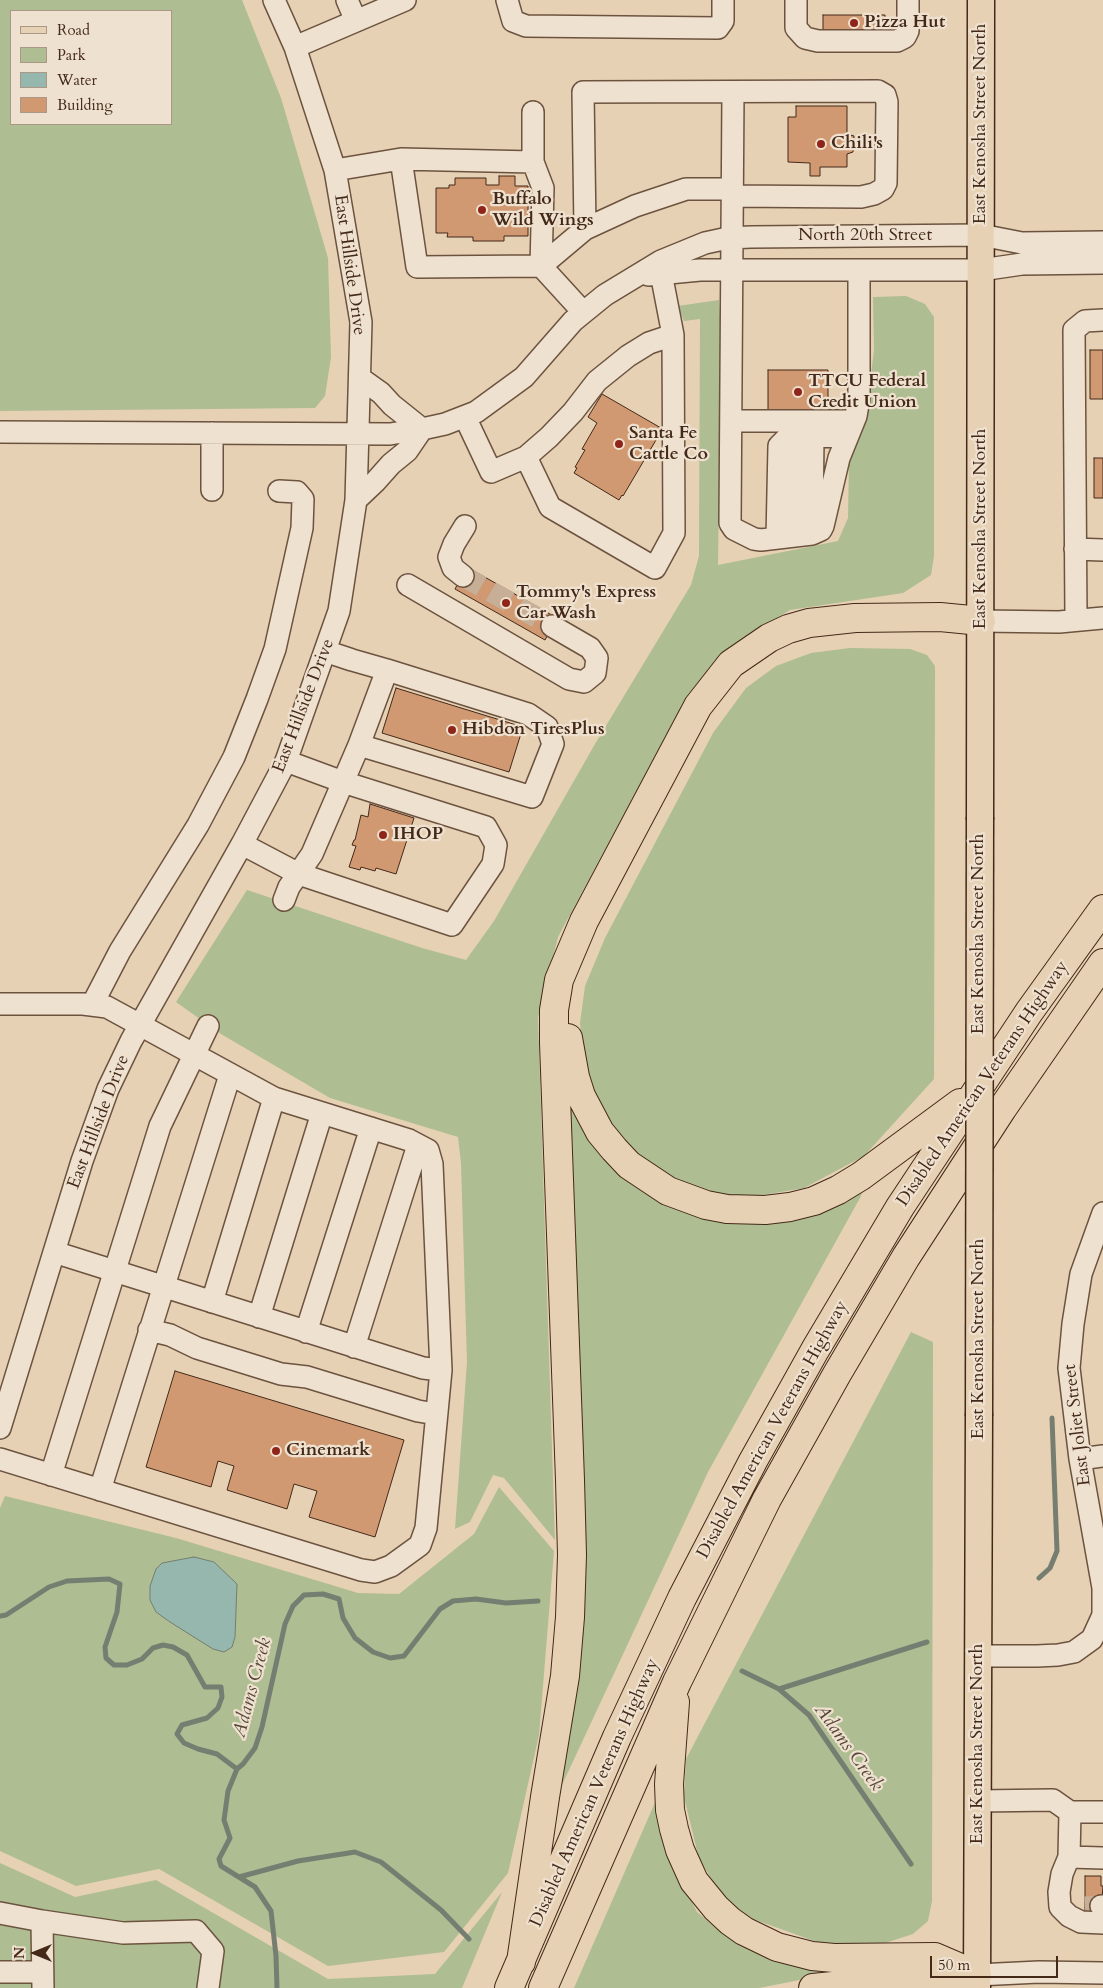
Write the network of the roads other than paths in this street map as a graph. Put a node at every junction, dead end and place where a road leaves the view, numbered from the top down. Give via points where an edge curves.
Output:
1 (274, 0) edge
2 (347, 0) edge
3 (405, 0) edge
4 (507, 0) edge
5 (723, 0) edge
6 (796, 0) edge
7 (908, 0) edge
8 (981, 0) edge
9 (356, 21) junction
10 (295, 47) junction
11 (733, 92) junction
12 (533, 112) dead end
13 (401, 159) junction
14 (533, 162) junction
15 (335, 170) junction
16 (732, 192) junction
17 (585, 229) junction
18 (981, 235) junction
19 (732, 238) junction
20 (1103, 242) edge
21 (1103, 263) edge
22 (541, 266) junction
23 (732, 270) junction
24 (860, 270) junction
25 (981, 270) junction
26 (661, 274) junction
27 (635, 276) junction
28 (583, 312) junction
29 (1103, 320) edge
30 (673, 336) junction
31 (360, 378) junction
32 (464, 417) junction
33 (731, 421) junction
34 (850, 428) junction
35 (422, 429) junction
36 (0, 432) edge
37 (212, 433) junction
38 (359, 433) junction
39 (804, 437) junction
40 (526, 457) junction
41 (212, 490) dead end
42 (279, 491) dead end
43 (356, 500) junction
44 (464, 526) dead end
45 (799, 535) junction
46 (1075, 549) junction
47 (1103, 550) edge
48 (462, 576) tunnel mouth
49 (408, 585) dead end
50 (1103, 618) edge
51 (1076, 619) junction
52 (981, 621) junction
53 (552, 626) tunnel mouth
54 (325, 651) junction
55 (387, 670) junction
56 (359, 745) junction
57 (286, 761) junction
58 (343, 782) junction
59 (242, 844) junction
60 (299, 874) junction
61 (284, 900) dead end
62 (1103, 909) edge
63 (1103, 963) edge
64 (0, 1004) edge
65 (92, 1005) junction
66 (140, 1024) junction
67 (208, 1026) dead end
68 (193, 1054) junction
69 (230, 1075) junction
70 (974, 1093) junction
71 (274, 1098) junction
72 (322, 1113) junction
73 (371, 1128) junction
74 (418, 1145) junction
75 (1103, 1213) edge
76 (54, 1252) junction
77 (114, 1271) junction
78 (163, 1286) junction
79 (212, 1302) junction
80 (259, 1317) junction
81 (150, 1330) junction
82 (306, 1332) junction
83 (354, 1347) junction
84 (441, 1370) junction
85 (436, 1414) junction
86 (0, 1428) edge
87 (1103, 1456) edge
88 (0, 1459) edge
89 (1080, 1459) junction
90 (51, 1475) junction
91 (100, 1490) junction
92 (978, 1656) junction
93 (677, 1682) junction
94 (978, 1801) junction
95 (1070, 1812) junction
96 (1103, 1812) edge
97 (1069, 1857) junction
98 (1103, 1858) edge
99 (1092, 1912) tunnel mouth
100 (0, 1913) edge
101 (42, 1921) junction
102 (520, 1962) junction
103 (0, 1972) edge
104 (1103, 1973) edge
105 (42, 1980) edge
106 (1071, 1980) edge
107 (977, 1981) edge
108 (208, 1988) edge
109 (509, 1988) edge
110 (543, 1988) edge
111 (813, 1988) edge

1 - 10 street, East Hillside Drive
2 - 9 street
3 - 9 street
4 - 5 street via 513,21 526,26 718,28 723,21
6 - 7 street via 796,28 805,38 818,41 897,41 905,37 908,30
8 - 18 main road, East Kenosha Street North
9 - 10 street
10 - 15 street, East Hillside Drive
11 - 16 street
11 - 16 street via 878,91 885,95 887,102 886,183 883,189 861,197
11 - 17 street via 583,92
12 - 14 street
13 - 14 street
13 - 15 street
13 - 22 street via 417,267
14 - 22 street via 543,188
15 - 31 street, East Hillside Drive via 361,322
16 - 17 street via 686,189 635,206
16 - 19 street
17 - 22 street
18 - 19 street, North 20th Street
18 - 20 street, North 20th Street via 1022,243
18 - 25 main road, East Kenosha Street North
19 - 23 street
19 - 27 street, North 20th Street via 682,252
21 - 25 street, North 20th Street via 1022,264
22 - 28 street
23 - 24 street, North 20th Street
23 - 26 street, North 20th Street
23 - 33 street
24 - 25 street, North 20th Street
24 - 34 street via 859,399
25 - 52 main road, East Kenosha Street North
26 - 27 street, North 20th Street
26 - 30 street
27 - 28 street, North 20th Street
28 - 32 street, North 20th Street via 524,376 476,412
29 - 46 street via 1085,320 1074,330
30 - 40 street via 649,343 597,381 567,418
30 - 40 street via 674,533 655,568 550,507
31 - 35 street
31 - 38 street, East Hillside Drive
32 - 35 street, North 20th Street
32 - 40 street via 491,472
33 - 34 street
33 - 45 street via 731,526 754,539
34 - 39 street
34 - 45 street via 839,458
35 - 38 street, North 20th Street via 390,434
35 - 43 street via 407,451
36 - 37 street, North 20th Street
37 - 38 street, North 20th Street
37 - 41 street
38 - 43 street, East Hillside Drive
39 - 45 street
39 - 45 street via 778,450
42 - 65 street via 298,492 303,499 303,518 275,648 257,699 234,758 198,825 120,950
43 - 54 street, East Hillside Drive via 339,611
44 - 48 street via 450,557 453,568
46 - 47 street
46 - 51 street
49 - 53 street via 568,678 584,682 595,674 597,658 590,648
50 - 51 street
51 - 52 street via 1059,622
52 - 70 highway via 940,632 855,630 809,636 788,644 743,671 720,698 706,722 588,939 571,988 567,1018 574,1077 600,1132 629,1165 648,1179 674,1194 706,1206 765,1210 814,1201 861,1176
52 - 92 main road, East Kenosha Street North, bridge
52 - 102 highway via 940,617 864,618 810,623 769,638 731,664 698,706 584,920 559,980 554,1010 554,1043 570,1480 570,1616 565,1676
54 - 55 street
54 - 57 street, East Hillside Drive
55 - 56 street
55 - 56 street via 528,714 547,728 553,744 532,797
56 - 58 street
57 - 58 street
57 - 59 street, East Hillside Drive
58 - 60 street via 312,854
58 - 60 street via 486,827 496,845 493,864 452,925
59 - 60 street
59 - 66 street, East Hillside Drive
60 - 61 street
62 - 70 highway, Disabled American Veterans Highway
63 - 93 highway, Disabled American Veterans Highway via 1002,1109 901,1265 767,1499
64 - 65 street
65 - 66 street via 107,1007
66 - 68 street
66 - 76 street, East Hillside Drive via 108,1089
67 - 68 street
68 - 69 street
68 - 77 street via 160,1126
69 - 71 street
69 - 78 street
70 - 102 highway, Disabled American Veterans Highway via 900,1207 749,1469 682,1598 616,1737
71 - 72 street
71 - 79 street
72 - 73 street
72 - 80 street
73 - 74 street
73 - 82 street
74 - 83 street
74 - 84 street via 428,1150 432,1164
75 - 89 street, East Joliet Street via 1080,1274 1073,1324 1069,1368
76 - 77 street
76 - 86 street, East Hillside Drive
77 - 78 street
77 - 90 street
78 - 79 street
78 - 81 street
79 - 80 street
80 - 82 street
81 - 85 street via 281,1374 307,1377
81 - 91 street
82 - 83 street
83 - 84 street via 423,1368
84 - 85 street
85 - 91 street via 426,1528 420,1545 391,1566 375,1572
87 - 89 street
88 - 90 street
89 - 92 street, East Joliet Street via 1103,1588 1103,1615 1092,1639 1074,1652 1058,1655
90 - 91 street
92 - 94 main road, East Kenosha Street North
93 - 107 highway via 668,1784 670,1810 686,1866 716,1908 744,1930 793,1952 834,1958 935,1957
93 - 110 highway, Disabled American Veterans Highway
94 - 95 street via 1053,1800
94 - 107 main road, East Kenosha Street North
95 - 96 street
95 - 97 street
97 - 98 street
97 - 99 street via 1062,1874 1060,1906
100 - 101 street
101 - 105 street
101 - 108 street via 123,1933 196,1931 212,1951
102 - 109 highway, Disabled American Veterans Highway
103 - 105 street
104 - 106 street
106 - 107 street
107 - 111 highway via 864,1983

